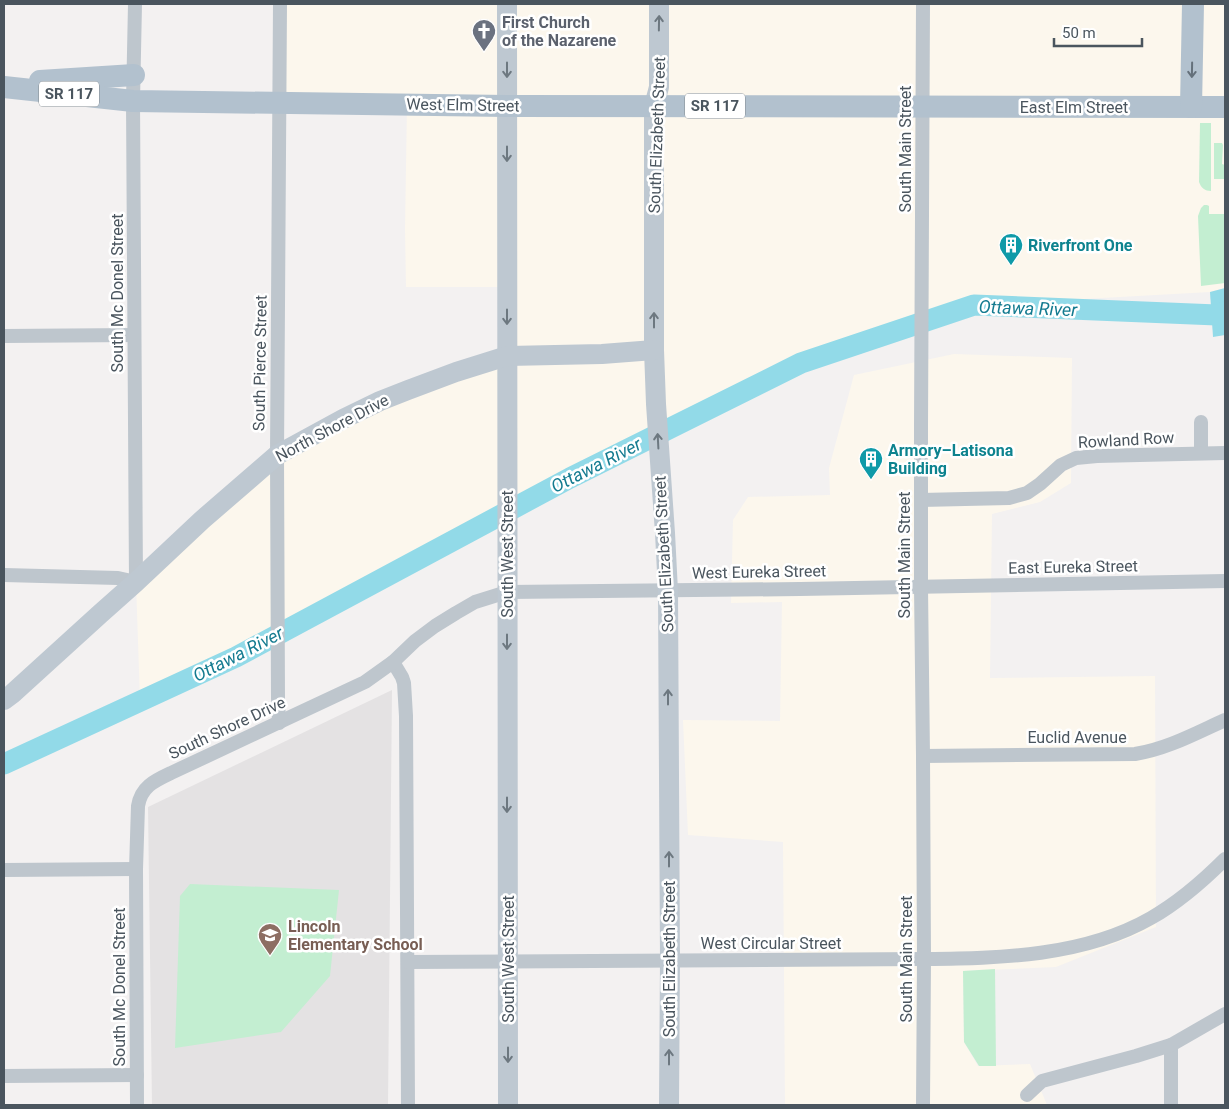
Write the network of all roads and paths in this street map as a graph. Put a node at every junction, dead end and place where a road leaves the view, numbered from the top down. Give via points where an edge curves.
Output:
1 (135, 4) edge
2 (280, 4) edge
3 (507, 4) edge
4 (659, 4) edge
5 (924, 4) edge
6 (1192, 4) edge
7 (134, 75) junction
8 (7, 87) edge
9 (133, 101) junction
10 (280, 103) junction
11 (507, 106) junction
12 (654, 106) junction
13 (923, 107) junction
14 (1192, 107) junction
15 (1225, 107) edge
16 (134, 335) junction
17 (4, 336) edge
18 (654, 350) junction
19 (507, 356) junction
20 (1201, 422) dead end
21 (1201, 453) junction
22 (1225, 453) edge
23 (277, 455) junction
24 (922, 500) junction
25 (4, 575) edge
26 (1225, 581) edge
27 (136, 582) junction
28 (921, 587) junction
29 (668, 591) junction
30 (507, 592) junction
31 (393, 662) junction
32 (4, 700) edge
33 (1225, 720) edge
34 (279, 723) junction
35 (923, 756) junction
36 (1225, 859) edge
37 (136, 869) junction
38 (4, 870) edge
39 (924, 959) junction
40 (670, 961) junction
41 (408, 962) junction
42 (508, 962) junction
43 (1225, 1014) edge
44 (1171, 1045) junction
45 (136, 1075) junction
46 (4, 1076) edge
47 (1026, 1095) dead end
48 (137, 1105) edge
49 (408, 1105) edge
50 (508, 1105) edge
51 (669, 1105) edge
52 (922, 1105) edge
53 (1171, 1105) edge

1 - 7 street, South Mc Donel Street
2 - 10 street, South Pierce Street
3 -> 11 street, South West Street
12 -> 4 street, South Elizabeth Street via 659,87
5 - 13 street, South Main Street
6 -> 14 main road
7 - 8 main road via 44,80
7 - 9 street, South Mc Donel Street
8 - 9 main road, West Elm Street / SR 117
9 - 10 main road, West Elm Street / SR 117
9 - 16 street, South Mc Donel Street
10 - 11 main road, West Elm Street / SR 117
10 - 23 street, South Pierce Street
11 - 12 main road, West Elm Street / SR 117
11 -> 19 street, South West Street
12 - 13 main road, West Elm Street / SR 117
18 -> 12 street, South Elizabeth Street
13 - 14 main road, East Elm Street / SR 117
13 - 24 street, South Main Street
14 - 15 main road, East Elm Street
16 - 17 street
16 - 27 street, South Mc Donel Street
18 - 19 street, North Shore Drive
29 -> 18 street, South Elizabeth Street
19 - 23 street, North Shore Drive via 380,401
19 - 30 street, South West Street
20 - 21 street
21 - 22 street, Rowland Row
21 - 24 street, Rowland Row via 1076,458 1061,465 1027,493 1009,498
23 - 27 street, North Shore Drive
23 - 34 street, South Pierce Street
24 - 28 street, South Main Street
25 - 27 street via 118,578
26 - 28 street, East Eureka Street
27 - 32 street, North Shore Drive
28 - 29 street, West Eureka Street
28 - 35 street, South Main Street
29 - 30 street, West Eureka Street
40 -> 29 street, South Elizabeth Street
30 - 31 street, South Shore Drive via 474,602 456,613 415,641
30 -> 42 street, South West Street
31 - 34 street, South Shore Drive via 365,682
31 - 41 street via 404,683
33 - 35 street, Euclid Avenue via 1165,747 1135,754
34 - 37 street, South Shore Drive via 171,773 143,791 138,806
35 - 39 street, South Main Street
36 - 39 street, West Circular Street via 1179,900 1150,918 1091,942 1029,954
37 - 38 street
37 - 45 street, South Mc Donel Street
39 - 40 street, West Circular Street
39 - 52 street, South Main Street
40 - 42 street, West Circular Street
51 -> 40 street, South Elizabeth Street
41 - 42 street, West Circular Street
41 - 49 street
42 -> 50 street, South West Street
43 - 44 street
44 - 47 street via 1042,1081
44 - 53 street
45 - 46 street
45 - 48 street, South Mc Donel Street

